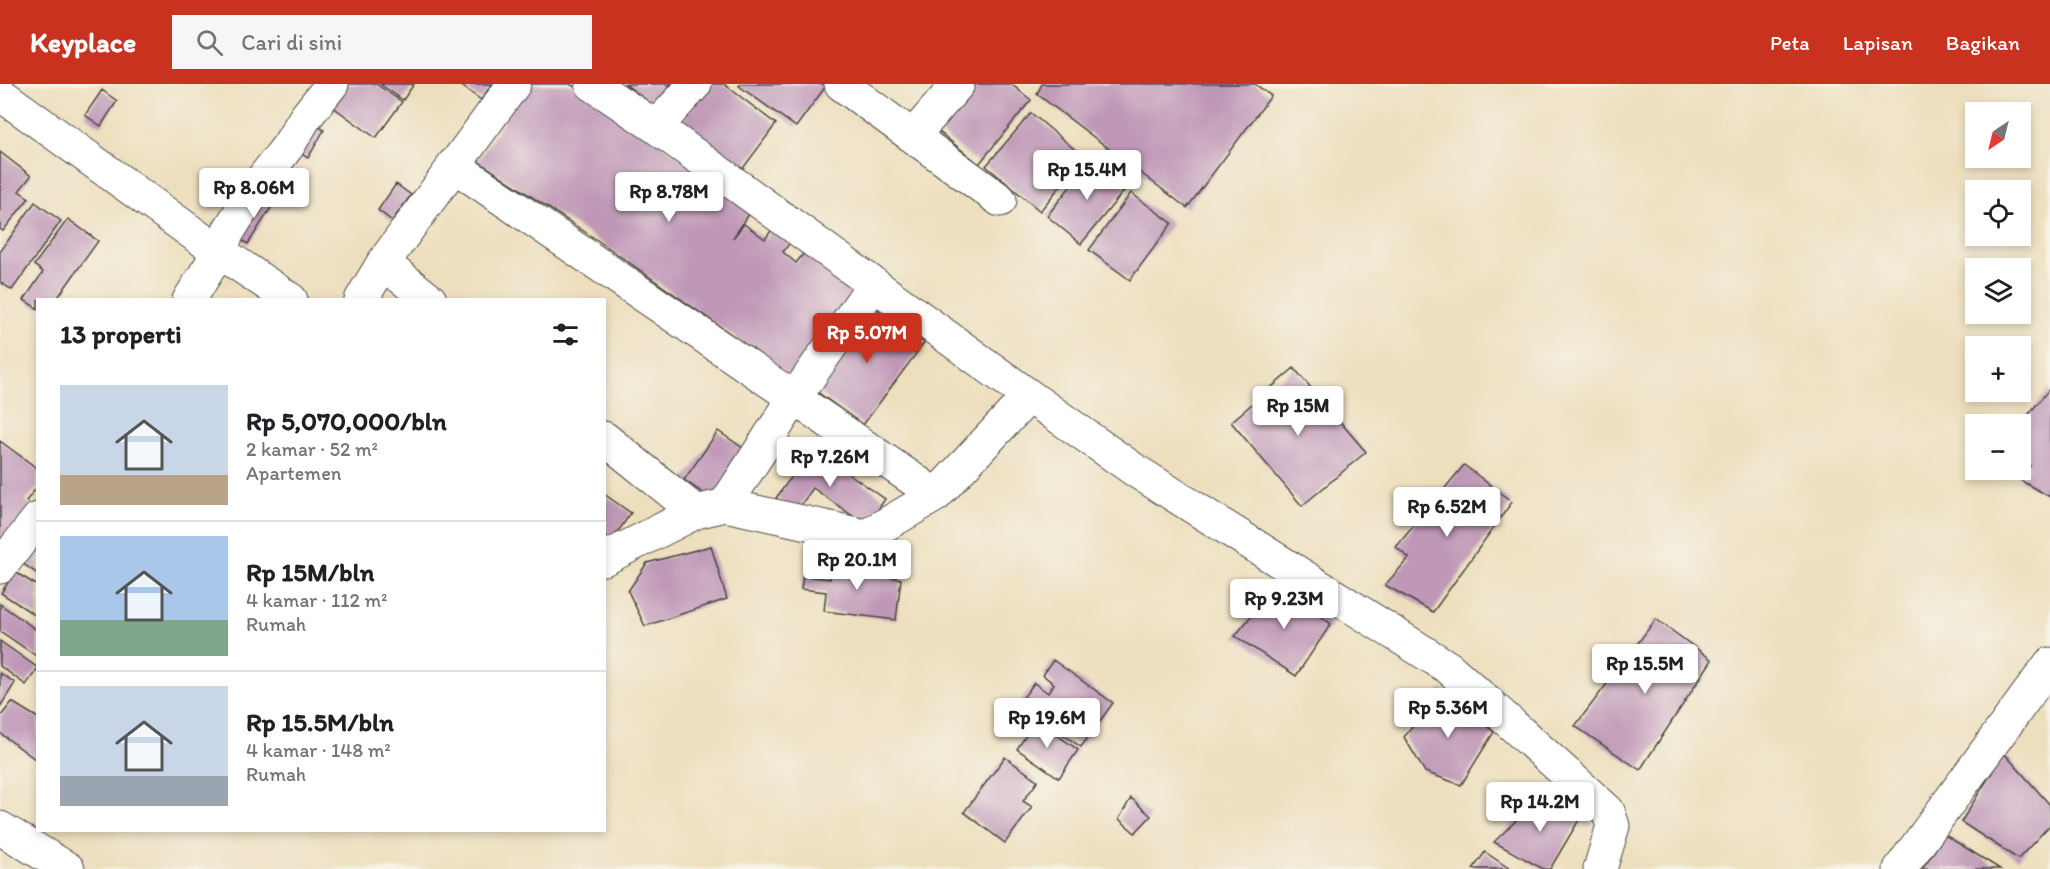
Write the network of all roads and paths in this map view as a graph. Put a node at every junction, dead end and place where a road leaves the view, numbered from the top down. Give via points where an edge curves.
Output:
1 (332, 84) edge
2 (514, 84) edge
3 (592, 84) edge
4 (694, 84) edge
5 (841, 84) edge
6 (958, 84) edge
7 (0, 94) edge
8 (656, 127) junction
9 (914, 135) junction
10 (453, 165) junction
11 (1000, 201) dead end
12 (219, 252) junction
13 (383, 263) junction
14 (874, 284) junction
15 (190, 298) edge
16 (288, 298) edge
17 (362, 298) edge
18 (427, 298) edge
19 (1029, 396) junction
20 (795, 397) junction
21 (606, 439) edge
22 (936, 495) junction
23 (711, 508) junction
24 (36, 522) edge
25 (606, 558) edge
26 (0, 567) edge
27 (2050, 664) edge
28 (0, 828) edge
29 (68, 869) edge
30 (1600, 869) edge
31 (1900, 869) edge

1 - 12 street via 254,190
2 - 10 street
3 - 8 street
4 - 8 street
5 - 9 street
6 - 9 street
7 - 12 street
8 - 14 street
9 - 11 street
10 - 13 street
10 - 20 street
12 - 15 street
12 - 16 street
13 - 17 street
13 - 18 street
14 - 19 street
14 - 20 street
19 - 22 street
19 - 30 street via 1136,471 1449,669 1608,811 1613,826
20 - 22 street
20 - 23 street
21 - 23 street
22 - 23 street via 866,536
23 - 25 street
24 - 26 street
27 - 31 street
28 - 29 street

